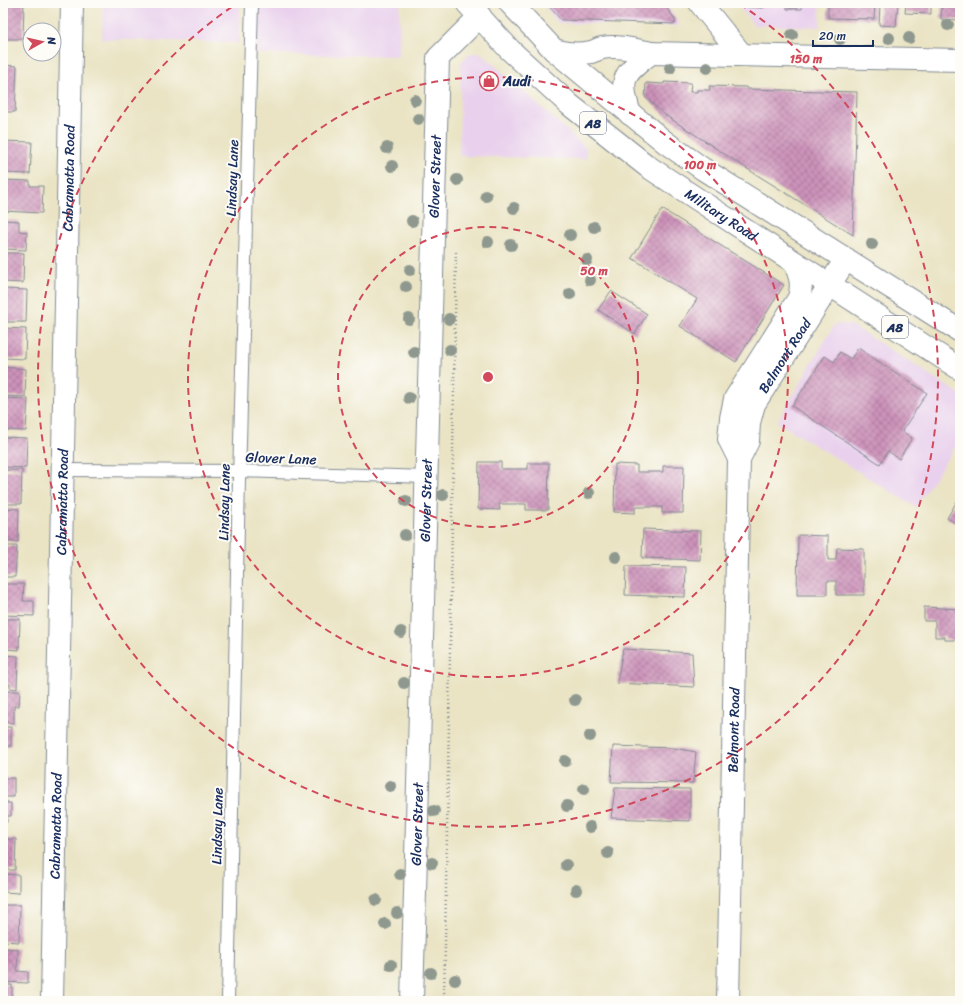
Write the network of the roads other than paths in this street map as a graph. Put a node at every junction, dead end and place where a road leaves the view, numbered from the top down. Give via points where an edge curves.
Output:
1 (72, 3) edge
2 (252, 3) edge
3 (510, 3) edge
4 (700, 3) edge
5 (474, 10) edge
6 (554, 50) junction
7 (651, 54) junction
8 (742, 55) junction
9 (960, 60) edge
10 (630, 114) junction
11 (846, 259) junction
12 (795, 263) junction
13 (830, 284) junction
14 (960, 331) edge
15 (960, 369) edge
16 (739, 459) junction
17 (62, 470) junction
18 (239, 472) junction
19 (427, 477) junction
20 (52, 1001) edge
21 (228, 1001) edge
22 (412, 1001) edge
23 (728, 1001) edge

1 - 17 main road, Cabramatta Road
2 - 18 lane, Lindsay Lane
3 - 6 main road, Military Road / A8
4 - 8 main road
5 - 12 main road, Military Road / A8 via 510,50 570,105 647,166
5 - 19 main road, Glover Street via 438,58
6 - 7 main road via 578,54 602,48 628,48
6 - 10 main road, Military Road / A8
7 - 8 main road
7 - 10 main road via 630,71 624,81 624,95
8 - 9 main road
10 - 11 main road, Military Road / A8 via 704,169
11 - 13 main road, Belmont Road
11 - 14 main road, Military Road / A8
12 - 13 main road, Military Road / A8
12 - 16 main road, Belmont Road via 802,280 799,298 735,399 729,439
13 - 15 main road, Military Road / A8
13 - 16 main road, Belmont Road via 754,404 748,441
16 - 23 main road, Belmont Road
17 - 18 lane, Glover Lane
17 - 20 main road, Cabramatta Road
18 - 19 lane, Glover Lane
18 - 21 lane, Lindsay Lane
19 - 22 main road, Glover Street

